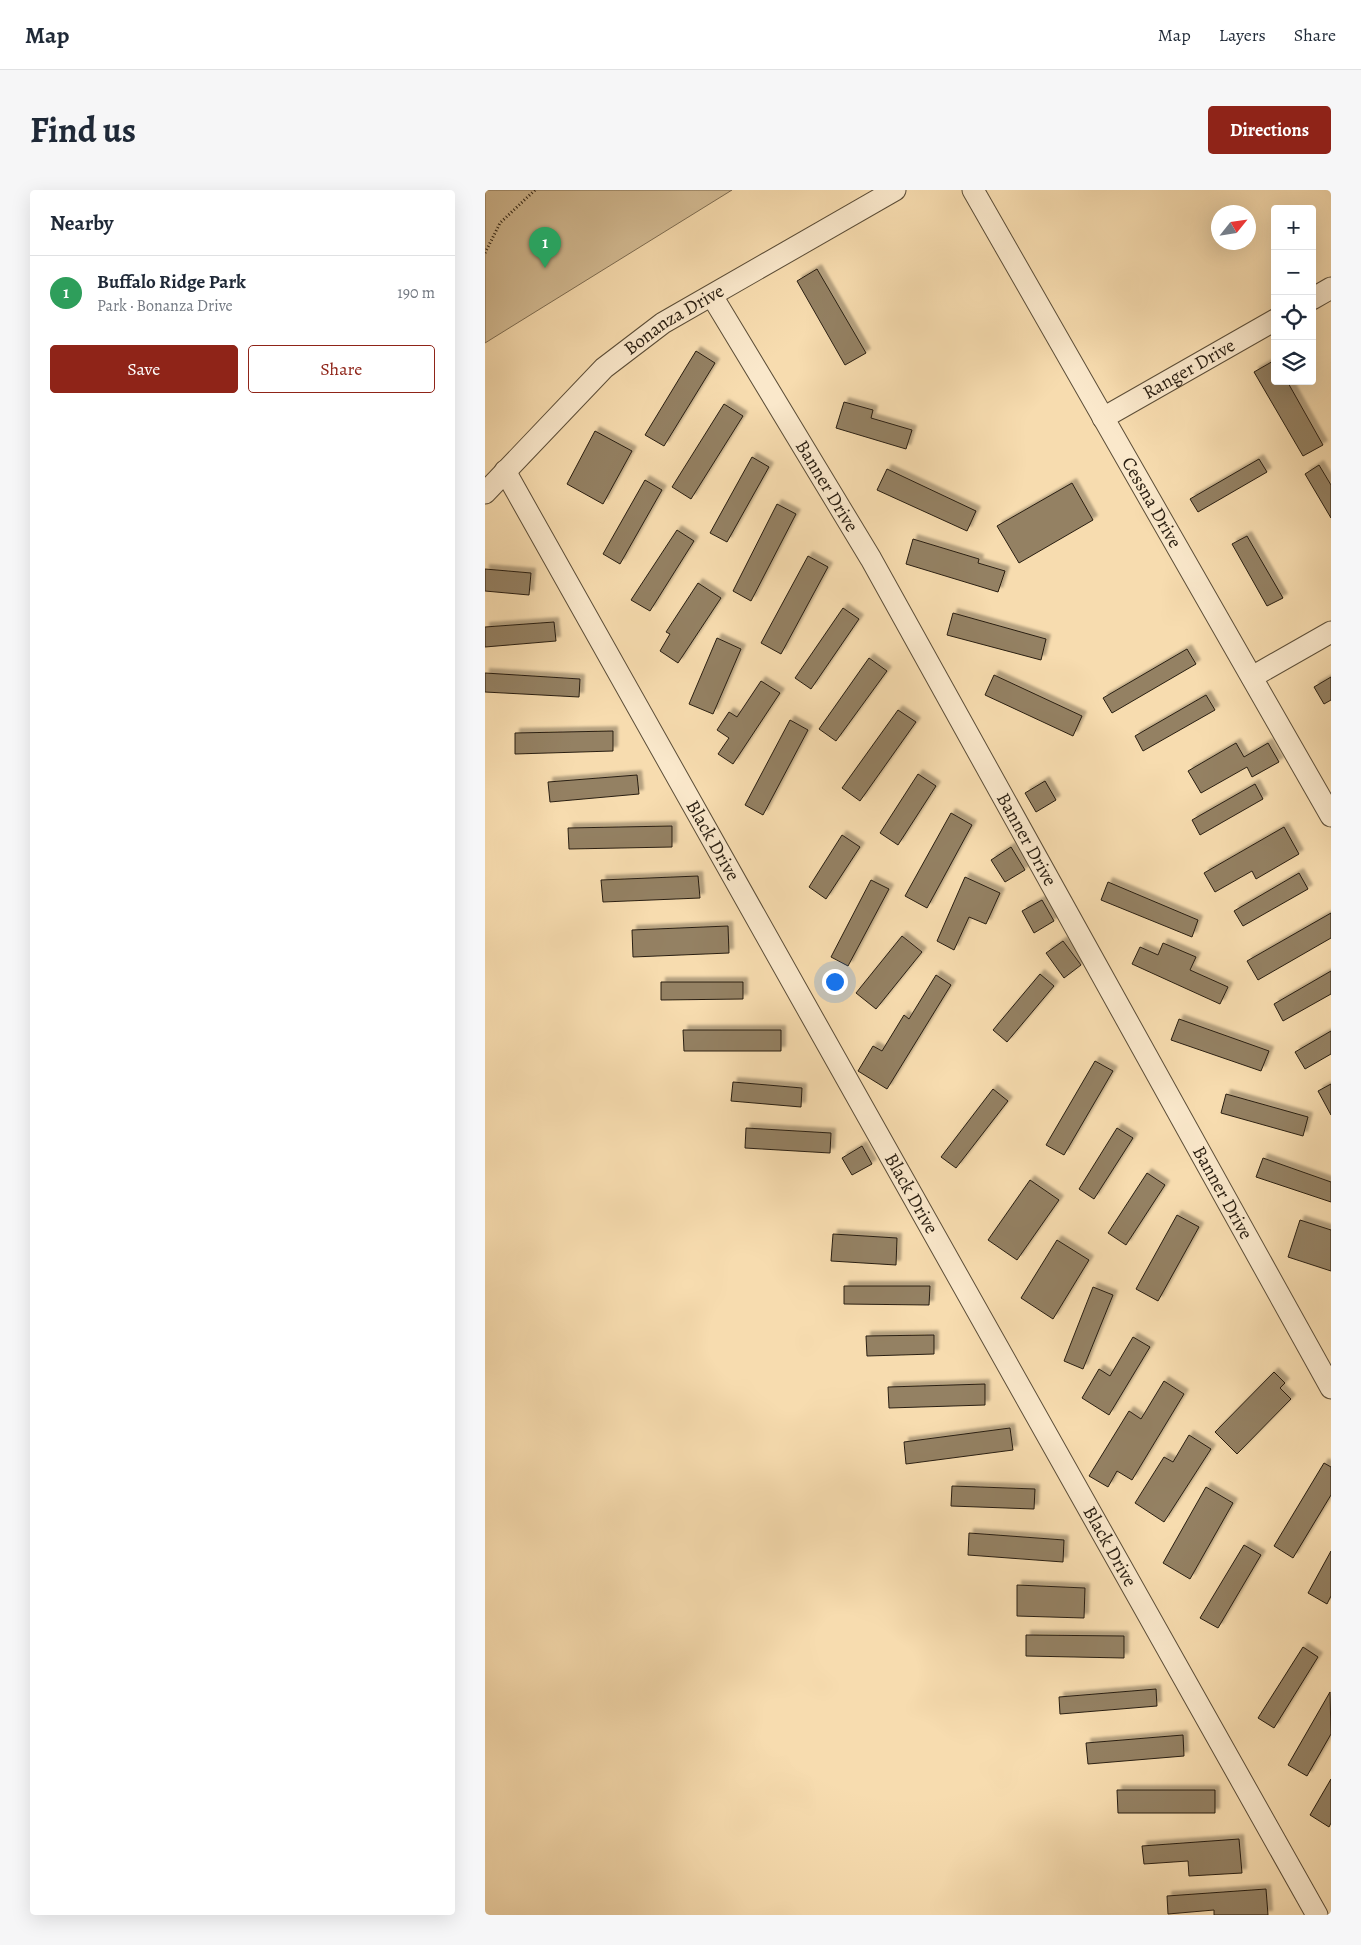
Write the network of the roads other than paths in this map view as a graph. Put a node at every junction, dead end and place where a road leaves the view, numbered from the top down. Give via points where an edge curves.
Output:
1 (895, 190) edge
2 (973, 190) edge
3 (1331, 288) edge
4 (712, 296) junction
5 (1316, 297) edge
6 (1271, 322) edge
7 (1103, 418) junction
8 (505, 471) junction
9 (485, 493) edge
10 (1331, 632) edge
11 (1252, 677) junction
12 (1331, 816) edge
13 (1331, 1388) edge
14 (1317, 1915) edge

1 - 4 street, Bonanza Drive
2 - 7 street, Cessna Drive
3 - 5 street
4 - 8 street, Bonanza Drive via 663,323 604,368
4 - 13 street, Banner Drive via 871,559
6 - 7 street, Ranger Drive
7 - 11 street, Cessna Drive
8 - 9 street, Bonanza Drive
8 - 14 street, Black Drive
10 - 11 street
11 - 12 street, Cessna Drive

